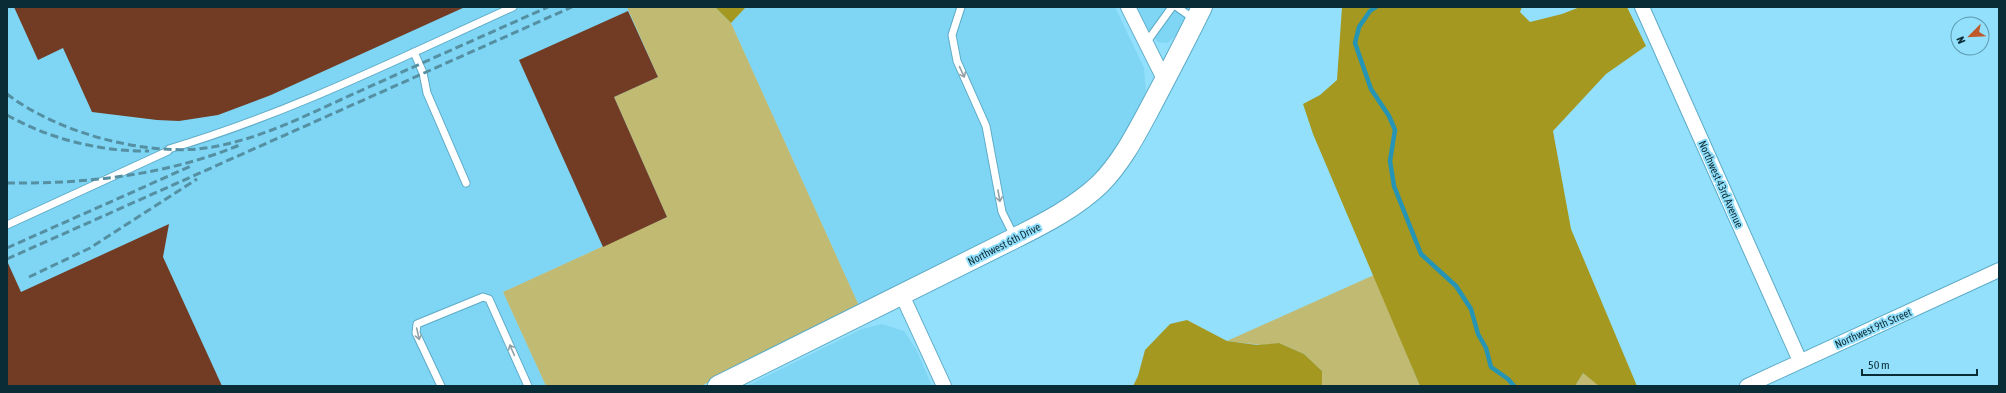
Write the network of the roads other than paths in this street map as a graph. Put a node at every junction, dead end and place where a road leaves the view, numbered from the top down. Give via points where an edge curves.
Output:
1 (513, 7) edge
2 (961, 7) edge
3 (1128, 7) edge
4 (1172, 7) edge
5 (1177, 7) edge
6 (1642, 7) edge
7 (1199, 14) edge
8 (1146, 43) junction
9 (414, 52) junction
10 (1165, 81) junction
11 (466, 183) dead end
12 (7, 225) edge
13 (1015, 238) junction
14 (1999, 270) edge
15 (902, 295) junction
16 (1800, 361) junction
17 (441, 386) edge
18 (528, 386) edge
19 (718, 386) edge
20 (944, 386) edge
21 (1747, 386) edge

1 - 9 lane
2 -> 13 lane via 952,35 957,61 986,126 1002,212
3 - 8 street
4 - 8 lane
5 - 7 lane
6 - 16 street, Northwest 43rd Avenue
7 - 10 main road, Northwest 6th Drive
8 - 10 street
9 - 11 lane via 423,73 427,94
9 - 12 lane via 302,102 217,135 168,149
10 - 13 main road, Northwest 6th Drive via 1124,153 1100,183 1082,199
13 - 15 main road, Northwest 6th Drive
14 - 16 street, Northwest 9th Street
15 - 19 main road, Northwest 6th Drive
15 - 20 street
16 - 21 street, Northwest 9th Street
18 -> 17 lane via 489,299 483,297 417,324 416,333

